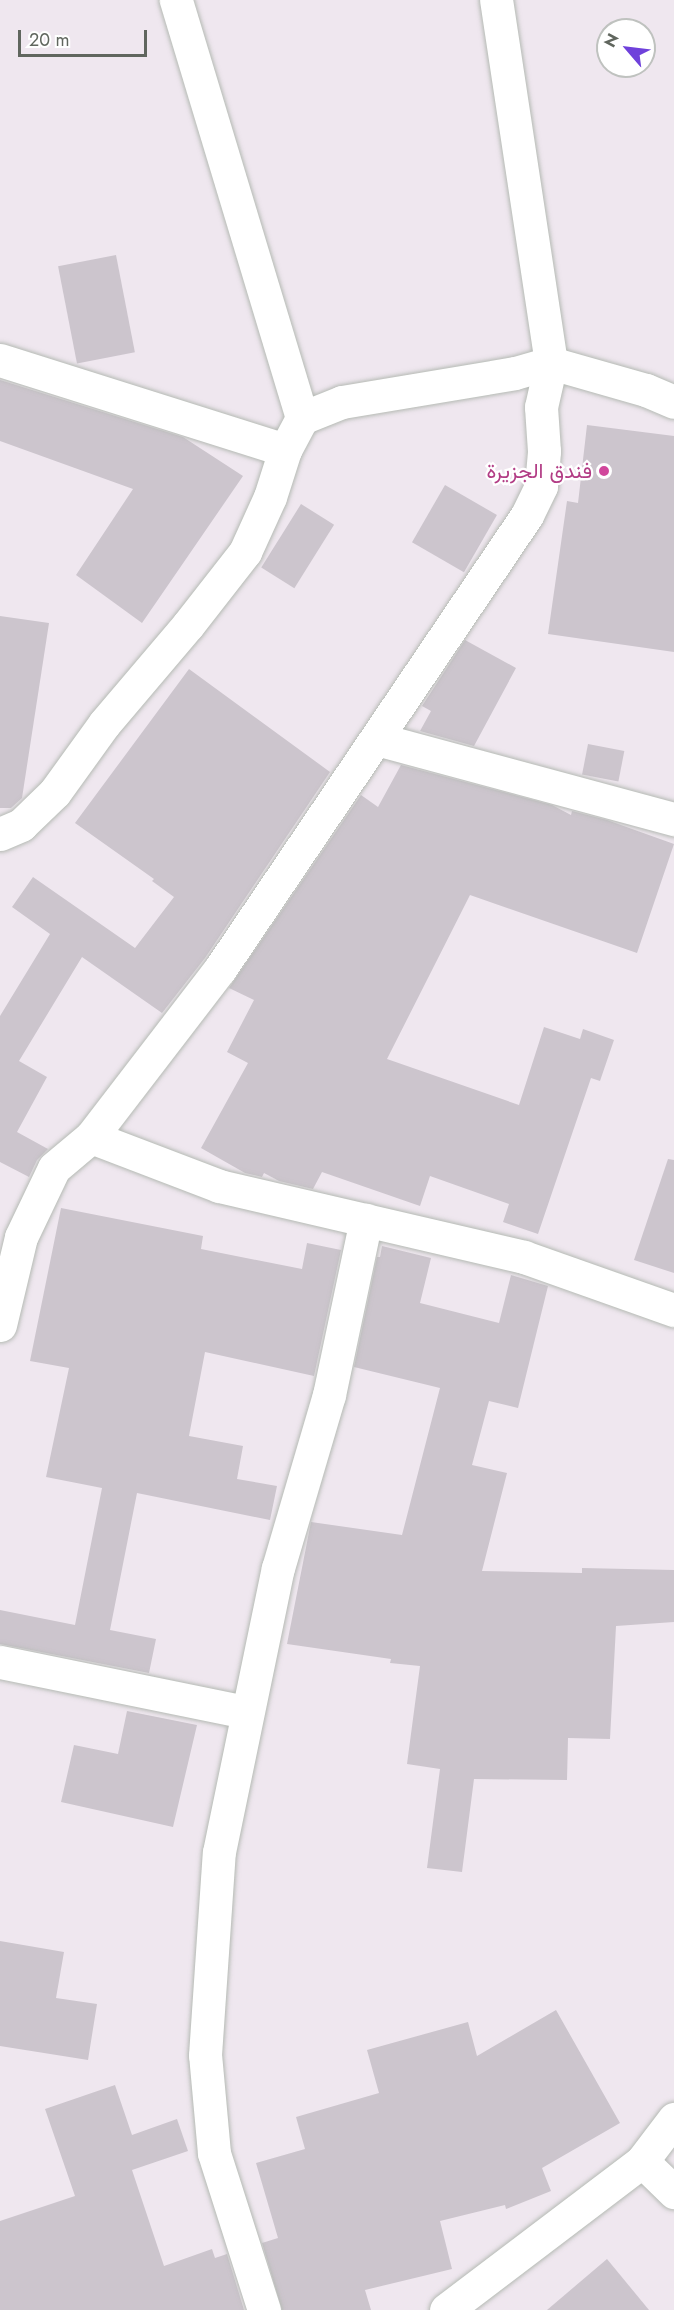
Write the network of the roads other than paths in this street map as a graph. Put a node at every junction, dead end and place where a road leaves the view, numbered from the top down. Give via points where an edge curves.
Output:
1 (176, 0) edge
2 (496, 0) edge
3 (0, 360) edge
4 (551, 363) junction
5 (674, 402) edge
6 (302, 418) junction
7 (285, 450) junction
8 (376, 740) junction
9 (674, 819) edge
10 (0, 834) edge
11 (91, 1137) junction
12 (366, 1220) junction
13 (674, 1310) edge
14 (1, 1314) edge
15 (0, 1662) edge
16 (246, 1712) junction
17 (674, 2119) edge
18 (642, 2161) junction
19 (674, 2192) edge
20 (264, 2310) edge
21 (446, 2310) edge

1 - 6 street
2 - 4 street
3 - 7 street
4 - 5 street
4 - 6 street via 515,373 342,402
4 - 8 street via 541,407 541,486 526,515
6 - 7 street
7 - 10 street via 270,497 245,552 104,724 55,792 21,825
8 - 9 street
8 - 11 street via 220,969
11 - 12 street via 219,1185
11 - 14 street via 54,1168 35,1204 21,1237
12 - 13 street via 524,1257
12 - 16 street via 329,1395 278,1568
15 - 16 street
16 - 20 street via 219,1852 205,2055 214,2153
17 - 18 street
18 - 19 street
18 - 21 street

